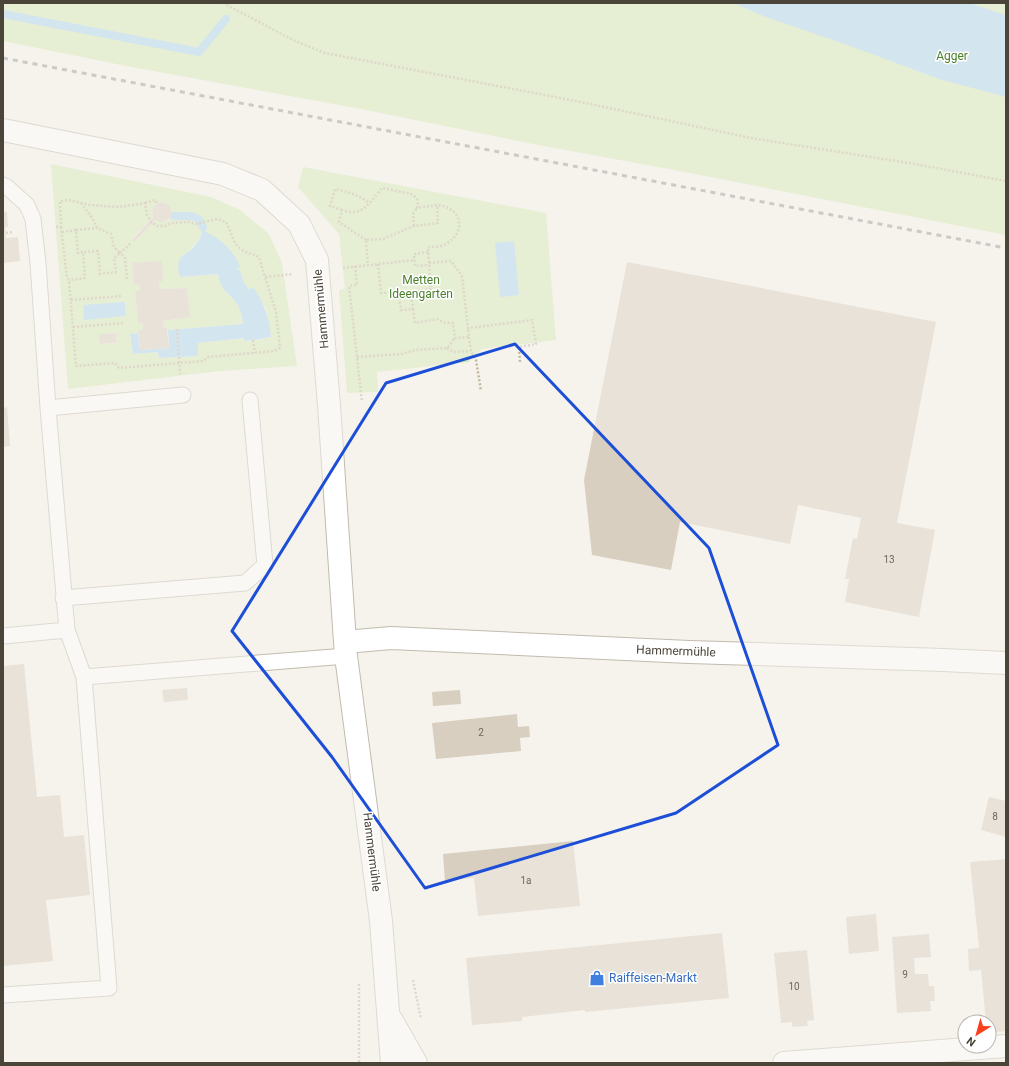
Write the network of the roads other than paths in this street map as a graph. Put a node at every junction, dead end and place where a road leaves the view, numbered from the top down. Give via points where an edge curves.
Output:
1 (3, 130) edge
2 (3, 185) edge
3 (183, 395) dead end
4 (250, 400) dead end
5 (48, 408) junction
6 (63, 598) junction
7 (66, 630) junction
8 (3, 636) edge
9 (346, 649) junction
10 (1006, 663) edge
11 (84, 677) junction
12 (3, 995) edge
13 (388, 1014) junction
14 (1006, 1046) edge
15 (392, 1063) edge
16 (416, 1063) edge
17 (784, 1063) edge

1 - 9 street, Hammermühle via 223,174 262,190 299,224 317,260
2 - 5 lane via 27,205 33,219
3 - 5 lane
4 - 6 lane via 265,565 245,582
5 - 6 lane
6 - 7 lane
7 - 8 lane
7 - 11 lane
9 - 10 street, Hammermühle via 391,638
9 - 11 lane
9 - 13 street, Hammermühle via 381,921
11 - 12 lane via 109,988
13 - 15 street, Hammermühle
13 - 16 street
14 - 17 street

